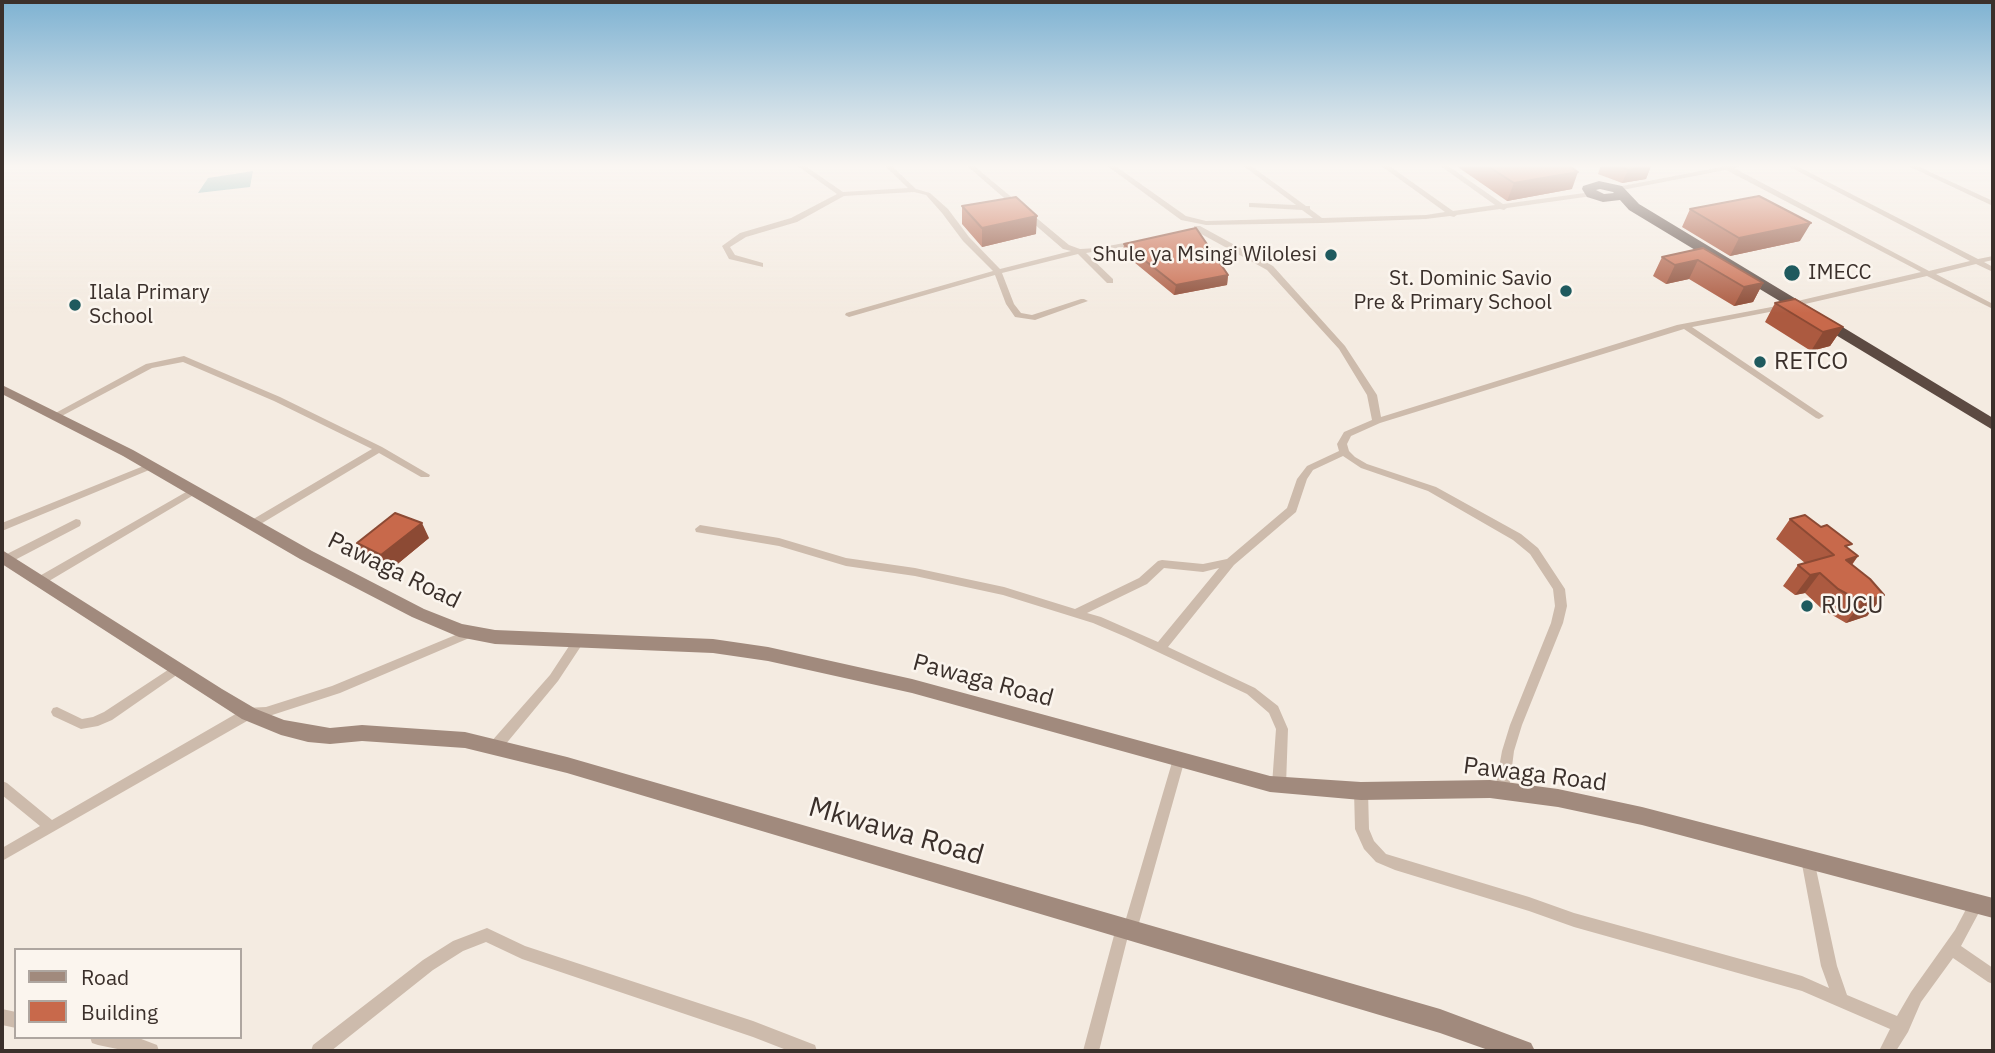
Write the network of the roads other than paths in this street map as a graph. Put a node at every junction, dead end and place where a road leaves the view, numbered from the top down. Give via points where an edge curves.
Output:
1 (805, 214) edge
2 (947, 214) edge
3 (1027, 214) edge
4 (1179, 214) edge
5 (1314, 214) edge
6 (1460, 214) edge
7 (1636, 214) edge
8 (1816, 214) edge
9 (1884, 214) edge
10 (1454, 215) joint
11 (1322, 221) junction
12 (1206, 223) junction
13 (1147, 240) edge
14 (1080, 251) junction
15 (1993, 258) edge
16 (1976, 262) junction
17 (760, 265) dead end
18 (1993, 270) edge
19 (998, 272) junction
20 (1927, 272) junction
21 (1110, 281) dead end
22 (1084, 302) dead end
23 (1787, 306) junction
24 (1993, 307) edge
25 (849, 315) dead end
26 (1685, 326) junction
27 (2, 388) edge
28 (55, 416) junction
29 (1819, 416) dead end
30 (1377, 421) junction
31 (1993, 425) edge
32 (1993, 436) edge
33 (379, 449) junction
34 (1344, 452) junction
35 (151, 466) junction
36 (425, 475) dead end
37 (193, 491) junction
38 (76, 523) dead end
39 (254, 524) junction
40 (2, 527) edge
41 (700, 529) dead end
42 (4, 557) edge
43 (1230, 562) junction
44 (40, 582) junction
45 (1076, 613) junction
46 (470, 632) junction
47 (579, 640) junction
48 (1159, 649) junction
49 (177, 669) junction
50 (57, 712) dead end
51 (247, 713) junction
52 (495, 747) junction
53 (1179, 759) junction
54 (1279, 785) junction
55 (2, 787) edge
56 (1502, 790) junction
57 (1361, 791) junction
58 (51, 827) junction
59 (2, 855) edge
60 (1808, 859) junction
61 (1985, 906) edge
62 (1127, 929) junction
63 (1950, 947) junction
64 (1993, 977) edge
65 (1841, 999) junction
66 (1902, 1026) junction
67 (105, 1039) edge
68 (142, 1050) edge
69 (319, 1051) edge
70 (809, 1051) edge
71 (1091, 1051) edge
72 (1524, 1051) edge
73 (1887, 1051) edge

1 - 17 street via 743,235 726,246 732,257
2 - 19 street
3 - 14 street via 1066,247
4 - 12 street
5 - 11 street
6 - 10 street
7 - 23 highway
8 - 20 street
9 - 16 street
10 - 11 street
11 - 12 street
12 - 30 street via 1192,229 1270,268 1342,348 1372,395
13 - 14 street
14 - 19 street
14 - 21 street
15 - 16 street
16 - 18 street
16 - 20 street
19 - 22 street via 1014,310 1025,318
19 - 25 street
20 - 23 street
20 - 24 street
23 - 26 street
23 - 31 highway
23 - 32 highway
26 - 29 street
26 - 30 street
27 - 28 main road, Pawaga Road
28 - 33 street via 149,366 184,359
28 - 35 main road, Pawaga Road
30 - 34 street via 1347,434
33 - 36 street
33 - 39 street
34 - 43 street via 1310,468 1292,510
34 - 56 street via 1364,466 1444,495 1517,537 1534,551 1559,589 1557,623 1516,725
35 - 37 main road, Pawaga Road
35 - 40 street
37 - 39 main road, Pawaga Road
37 - 44 street
38 - 42 street
39 - 46 main road, Pawaga Road via 418,613
41 - 45 street via 779,542 846,562 949,578
42 - 44 main road, Mkwawa Road
43 - 45 street via 1203,568 1162,564 1143,582
43 - 48 street
44 - 49 main road, Mkwawa Road
45 - 48 street
46 - 47 main road, Pawaga Road
46 - 51 street via 291,706
47 - 52 street via 554,678
47 - 53 main road, Pawaga Road via 713,646 768,654 912,686
48 - 54 street via 1251,691 1274,710 1282,729
49 - 50 street via 94,722 82,724
49 - 51 main road, Mkwawa Road
51 - 52 main road, Mkwawa Road via 308,734 431,736
51 - 58 street
52 - 62 main road, Mkwawa Road
53 - 54 main road, Pawaga Road
53 - 62 street
54 - 57 main road, Pawaga Road
55 - 58 street
56 - 57 main road, Pawaga Road
56 - 60 main road, Pawaga Road via 1593,805
57 - 65 street via 1362,829 1381,858
58 - 59 street
60 - 61 main road, Pawaga Road
60 - 65 street via 1829,966
61 - 63 street
62 - 71 street
62 - 72 main road, Mkwawa Road via 1440,1021
63 - 64 street
63 - 66 street
65 - 66 street
66 - 73 street
67 - 68 street
69 - 70 street via 428,965 487,935

